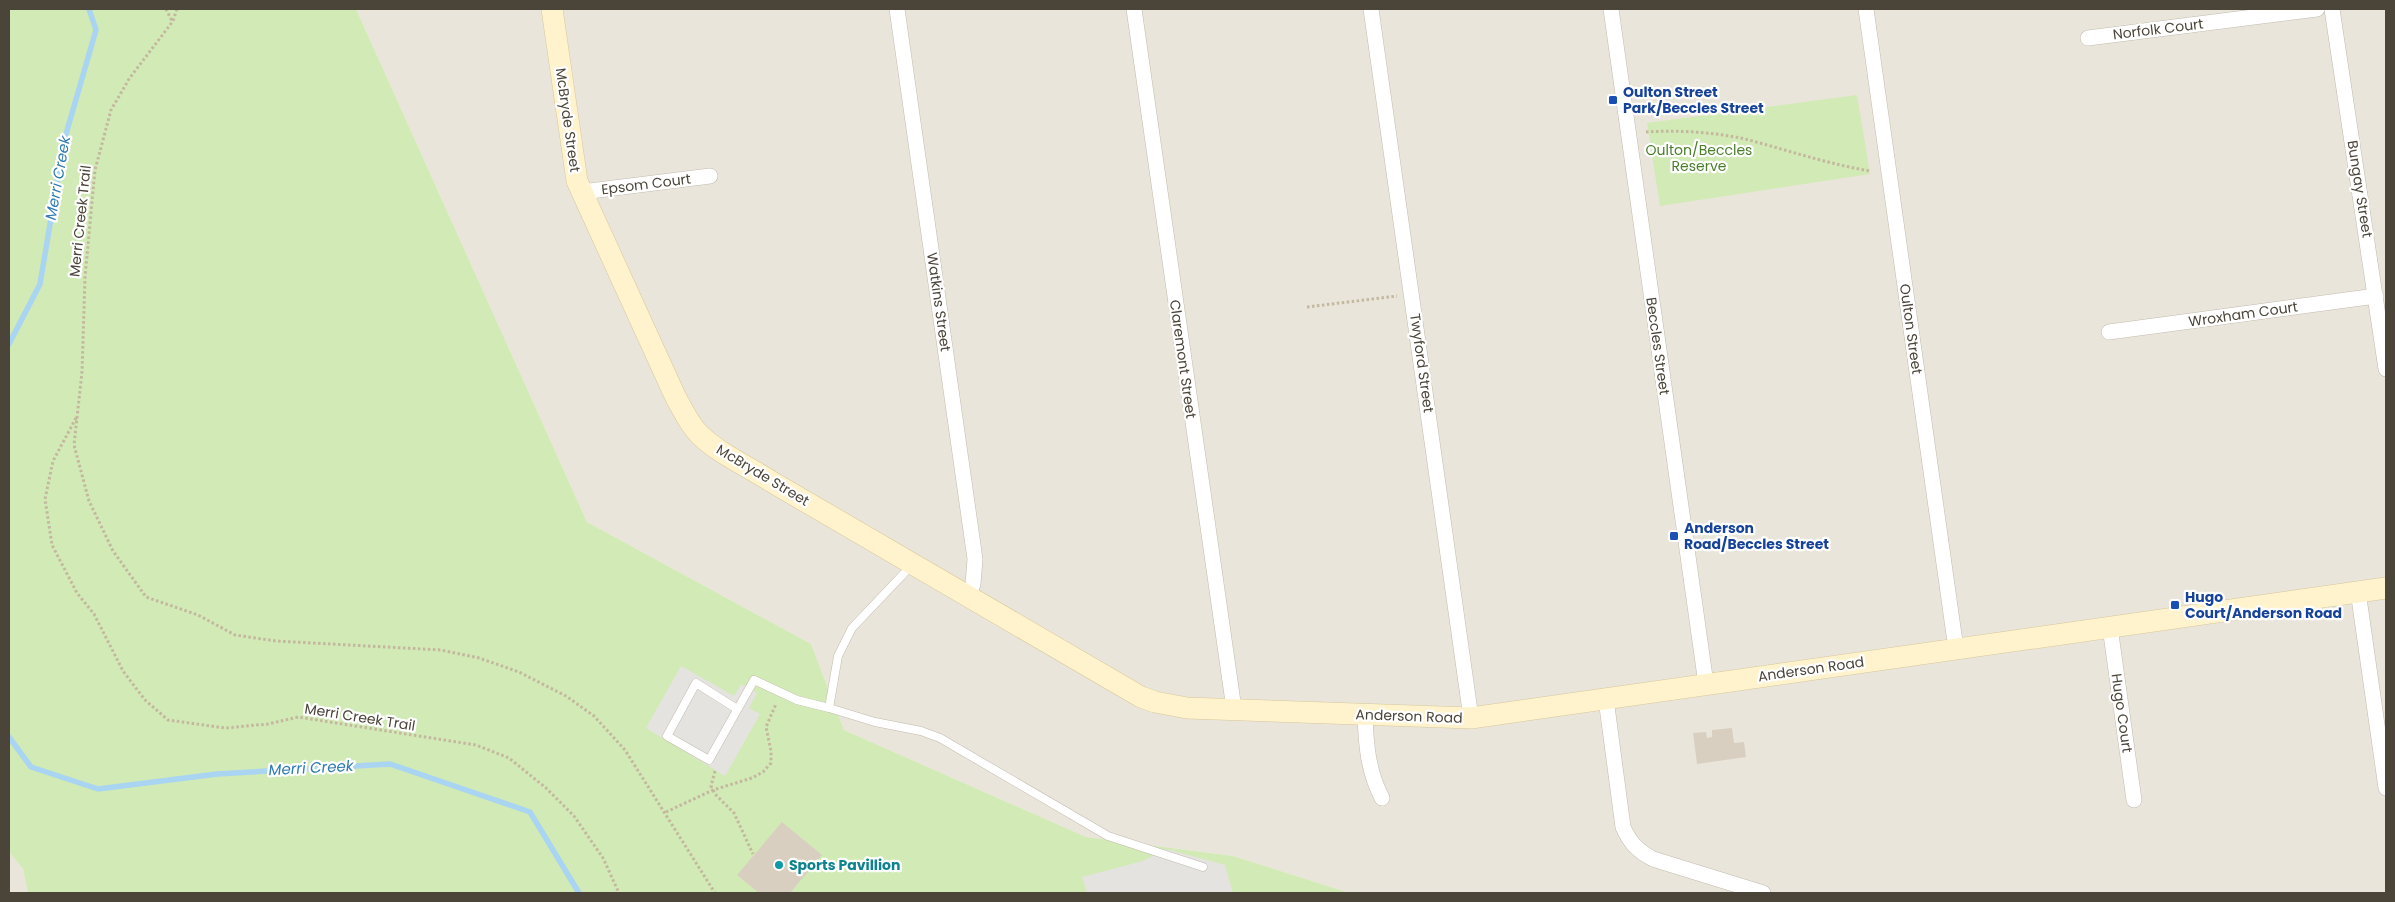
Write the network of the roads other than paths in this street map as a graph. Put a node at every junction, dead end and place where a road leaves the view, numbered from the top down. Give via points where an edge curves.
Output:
1 (552, 9) edge
2 (897, 9) edge
3 (1134, 9) edge
4 (1371, 9) edge
5 (1611, 9) edge
6 (1866, 9) edge
7 (2317, 9) edge
8 (2332, 9) edge
9 (2088, 38) dead end
10 (710, 176) dead end
11 (582, 192) junction
12 (2376, 296) junction
13 (2110, 332) dead end
14 (2386, 369) edge
15 (913, 564) junction
16 (2386, 588) edge
17 (2358, 591) junction
18 (969, 595) junction
19 (2110, 627) junction
20 (1956, 649) junction
21 (1706, 684) junction
22 (1606, 699) junction
23 (829, 708) junction
24 (737, 709) junction
25 (1234, 709) junction
26 (1365, 715) junction
27 (1471, 718) junction
28 (2386, 788) edge
29 (1382, 798) dead end
30 (2134, 800) dead end
31 (1203, 867) dead end
32 (1763, 893) edge

1 - 11 street, McBryde Street via 574,169
2 - 18 street, Watkins Street via 975,559
3 - 25 street, Claremont Street
4 - 27 street, Twyford Street
5 - 21 street, Beccles Street
6 - 20 street, Oulton Street
7 - 9 street, Norfolk Court
8 - 12 street, Bungay Street
10 - 11 street, Epsom Court
11 - 15 street, McBryde Street via 676,398 700,435 756,472
12 - 13 street, Wroxham Court
12 - 14 street, Bungay Street
15 - 18 street, McBryde Street
15 - 23 lane via 852,628 838,656
16 - 17 street, Anderson Road
17 - 19 street, Anderson Road
17 - 28 street
18 - 25 street, McBryde Street via 1141,697 1180,707
19 - 20 street, Anderson Road
19 - 30 street, Hugo Court
20 - 21 street, Anderson Road
21 - 22 street, Anderson Road
22 - 27 street, Anderson Road
22 - 32 street via 1623,827 1632,845 1653,859
23 - 24 lane via 781,693 754,680
23 - 31 lane via 940,738 1108,836
24 - 24 lane via 709,760 667,736 696,683
25 - 26 street, Anderson Road
26 - 27 street, Anderson Road
26 - 29 street via 1366,750 1371,774

